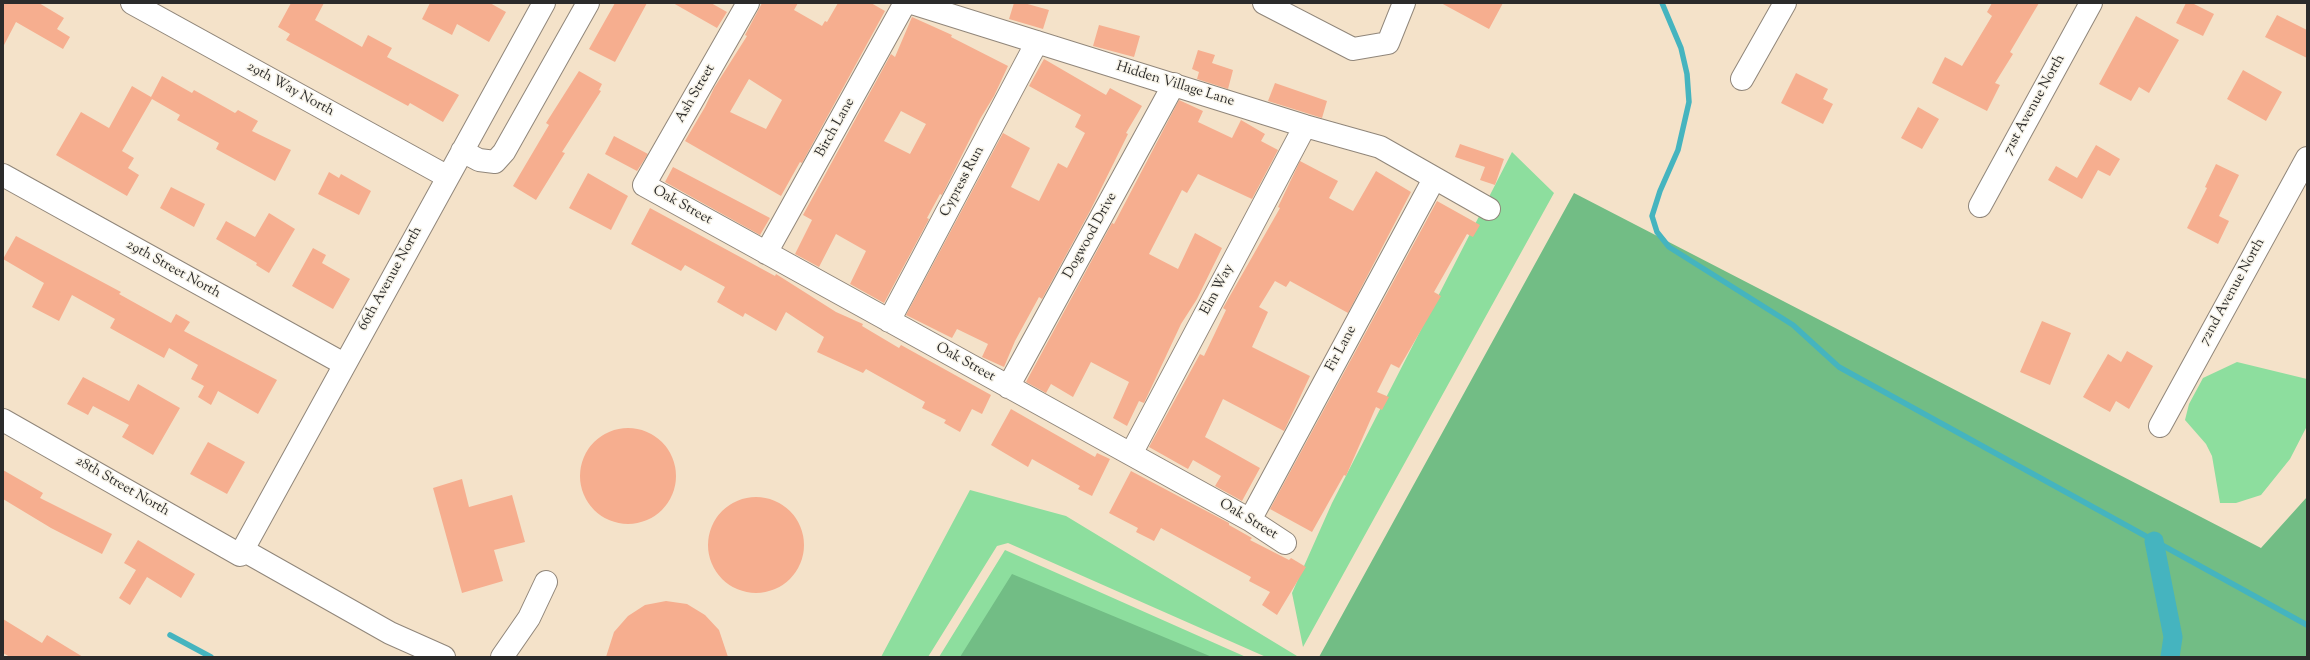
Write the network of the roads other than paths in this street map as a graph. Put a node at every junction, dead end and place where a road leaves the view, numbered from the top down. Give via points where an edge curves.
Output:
1 (132, 3) edge
2 (544, 3) edge
3 (588, 3) edge
4 (748, 3) edge
5 (905, 3) edge
6 (912, 3) edge
7 (1264, 3) edge
8 (1404, 3) edge
9 (1785, 3) edge
10 (2091, 3) edge
11 (1037, 42) junction
12 (1742, 79) dead end
13 (1174, 84) junction
14 (1305, 126) junction
15 (462, 151) junction
16 (2307, 158) edge
17 (3, 175) edge
18 (448, 177) junction
19 (1434, 179) junction
20 (644, 184) joint
21 (1980, 206) dead end
22 (1489, 209) dead end
23 (766, 253) junction
24 (889, 321) junction
25 (344, 364) junction
26 (1008, 387) junction
27 (3, 420) edge
28 (2160, 426) dead end
29 (1131, 454) junction
30 (1250, 520) junction
31 (1285, 543) dead end
32 (242, 552) junction
33 (546, 582) dead end
34 (444, 657) edge
35 (502, 657) edge

1 - 18 street, 29th Way North
2 - 15 street, 66th Avenue North
3 - 15 street via 504,152 495,162 479,160
4 - 20 street, Ash Street
5 - 23 street, Birch Lane
6 - 11 street, Hidden Village Lane
7 - 8 street via 1353,50 1388,44
9 - 12 street
10 - 21 street, 71st Avenue North
11 - 13 street, Hidden Village Lane
11 - 24 street, Cypress Run
13 - 14 street, Hidden Village Lane
13 - 26 street, Dogwood Drive
14 - 19 street, Hidden Village Lane via 1380,147
14 - 29 street, Elm Way
15 - 18 street, 66th Avenue North
16 - 28 street, 72nd Avenue North
17 - 25 street, 29th Street North
18 - 25 street, 66th Avenue North
19 - 22 street, Hidden Village Lane
19 - 30 street, Fir Lane
20 - 23 street, Oak Street
23 - 24 street, Oak Street
24 - 26 street, Oak Street
25 - 32 street, 66th Avenue North
26 - 29 street, Oak Street
27 - 32 street, 28th Street North
29 - 30 street, Oak Street
30 - 31 street, Oak Street
32 - 34 street, 28th Street North via 390,633
33 - 35 street via 529,618

